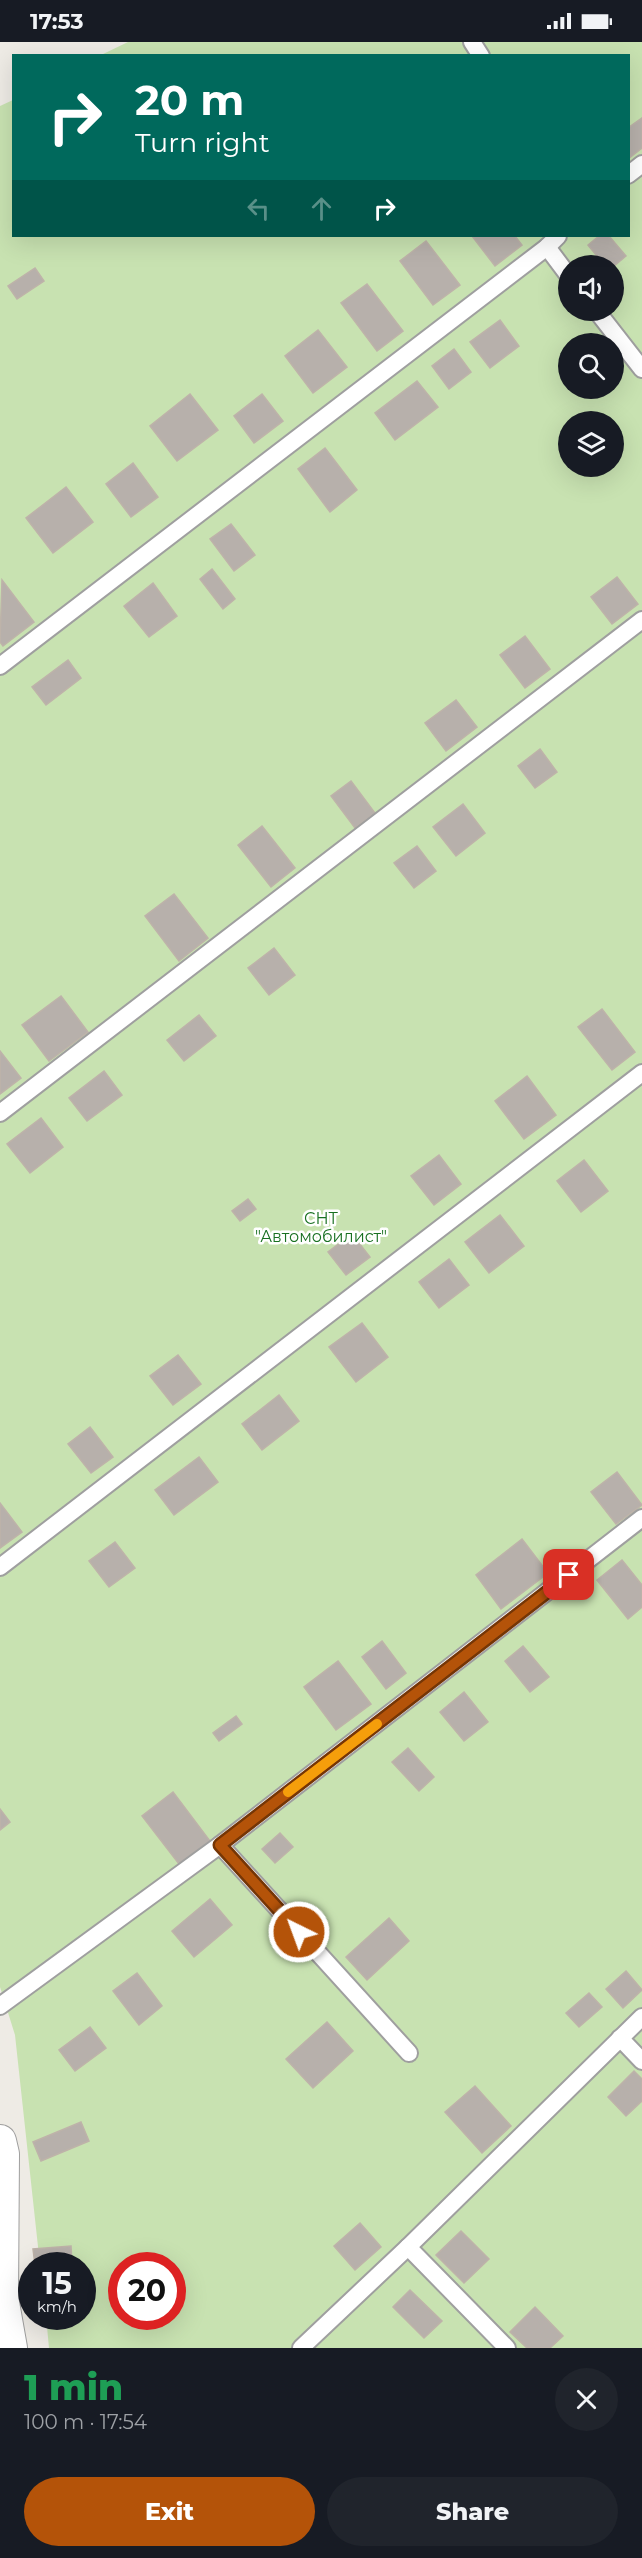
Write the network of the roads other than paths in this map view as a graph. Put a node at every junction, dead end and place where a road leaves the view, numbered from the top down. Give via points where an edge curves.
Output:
1 (642, 164) edge
2 (630, 173) edge
3 (553, 242) edge
4 (605, 321) edge
5 (642, 369) edge
6 (642, 620) edge
7 (0, 666) edge
8 (642, 1072) edge
9 (0, 1113) edge
10 (642, 1518) edge
11 (0, 1567) edge
12 (220, 1845) junction
13 (0, 2006) edge
14 (642, 2017) edge
15 (620, 2038) junction
16 (409, 2053) dead end
17 (642, 2061) edge
18 (0, 2141) edge
19 (408, 2247) junction
20 (11, 2348) edge
21 (301, 2348) edge
22 (507, 2348) edge

1 - 2 lane
3 - 7 lane
4 - 5 lane
6 - 9 lane
8 - 11 lane
10 - 12 lane
12 - 13 lane
12 - 16 lane
14 - 15 lane
15 - 17 lane
15 - 19 lane
18 - 20 street via 2,2297
19 - 21 lane
19 - 22 lane

